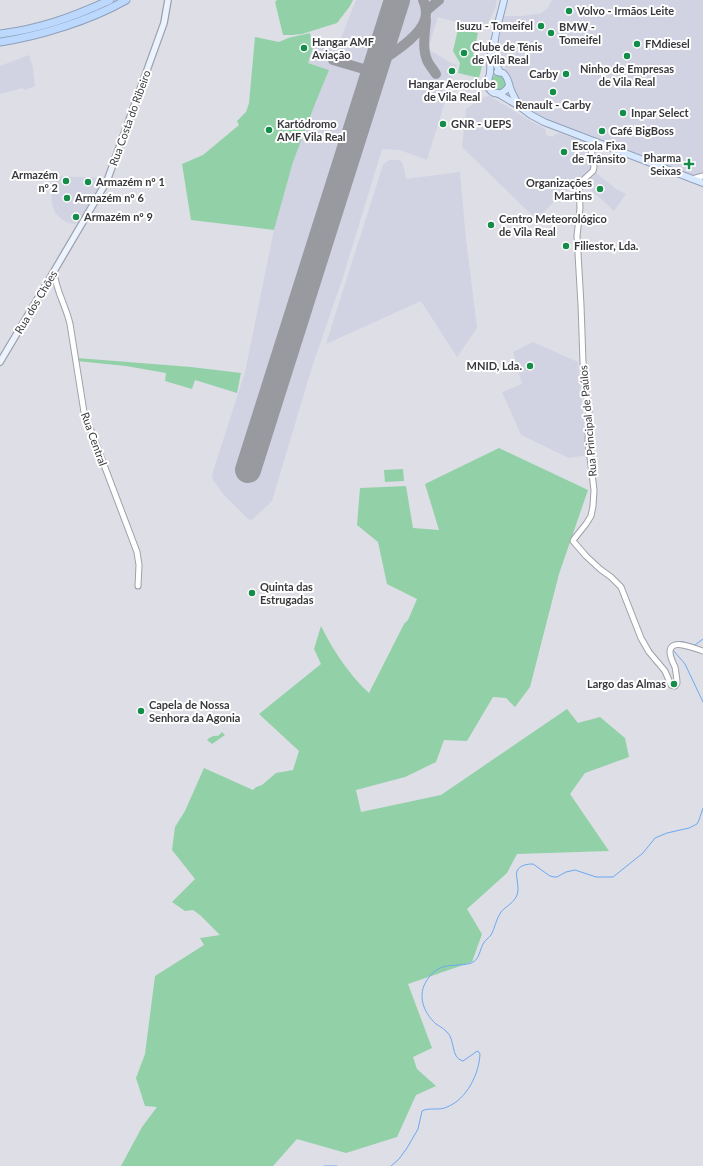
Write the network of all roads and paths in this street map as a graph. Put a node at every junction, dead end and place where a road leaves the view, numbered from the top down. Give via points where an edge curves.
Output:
1 (110, 0) edge
2 (126, 0) edge
3 (167, 0) edge
4 (504, 0) edge
5 (0, 34) edge
6 (495, 40) junction
7 (0, 42) edge
8 (500, 72) junction
9 (489, 77) junction
10 (509, 85) junction
11 (497, 93) junction
12 (519, 106) junction
13 (592, 141) junction
14 (690, 178) junction
15 (703, 178) edge
16 (703, 183) edge
17 (60, 263) joint
18 (54, 272) junction
19 (47, 283) junction
20 (58, 290) junction
21 (0, 362) edge
22 (138, 586) dead end
23 (703, 651) edge

1 - 5 highway via 54,23
2 - 7 highway via 48,32
3 - 17 main road, Rua Costa do Ribeiro via 164,22 109,175
4 - 6 main road
6 - 8 main road via 495,60
6 - 9 main road via 490,52
8 - 9 main road
8 - 10 main road via 506,75
9 - 11 main road via 489,88 491,92
10 - 11 main road via 503,92
10 - 12 main road
11 - 12 main road
12 - 13 main road via 544,122
13 - 14 main road
13 - 23 street, Rua Principal de Paúlos via 594,167 579,185 577,236 582,362 590,410 588,442 594,490 591,516 573,541 621,587 643,642 664,670 670,684 676,686 677,683 670,651 673,646 679,644
14 - 15 street
14 - 16 main road
15 - 16 street
17 - 18 main road, Rua dos Chões
18 - 19 main road, Rua dos Chões
18 - 20 street, Rua Central
19 - 20 street
19 - 21 main road, Rua dos Chões
20 - 22 street, Rua Central via 69,321 84,412 137,552

